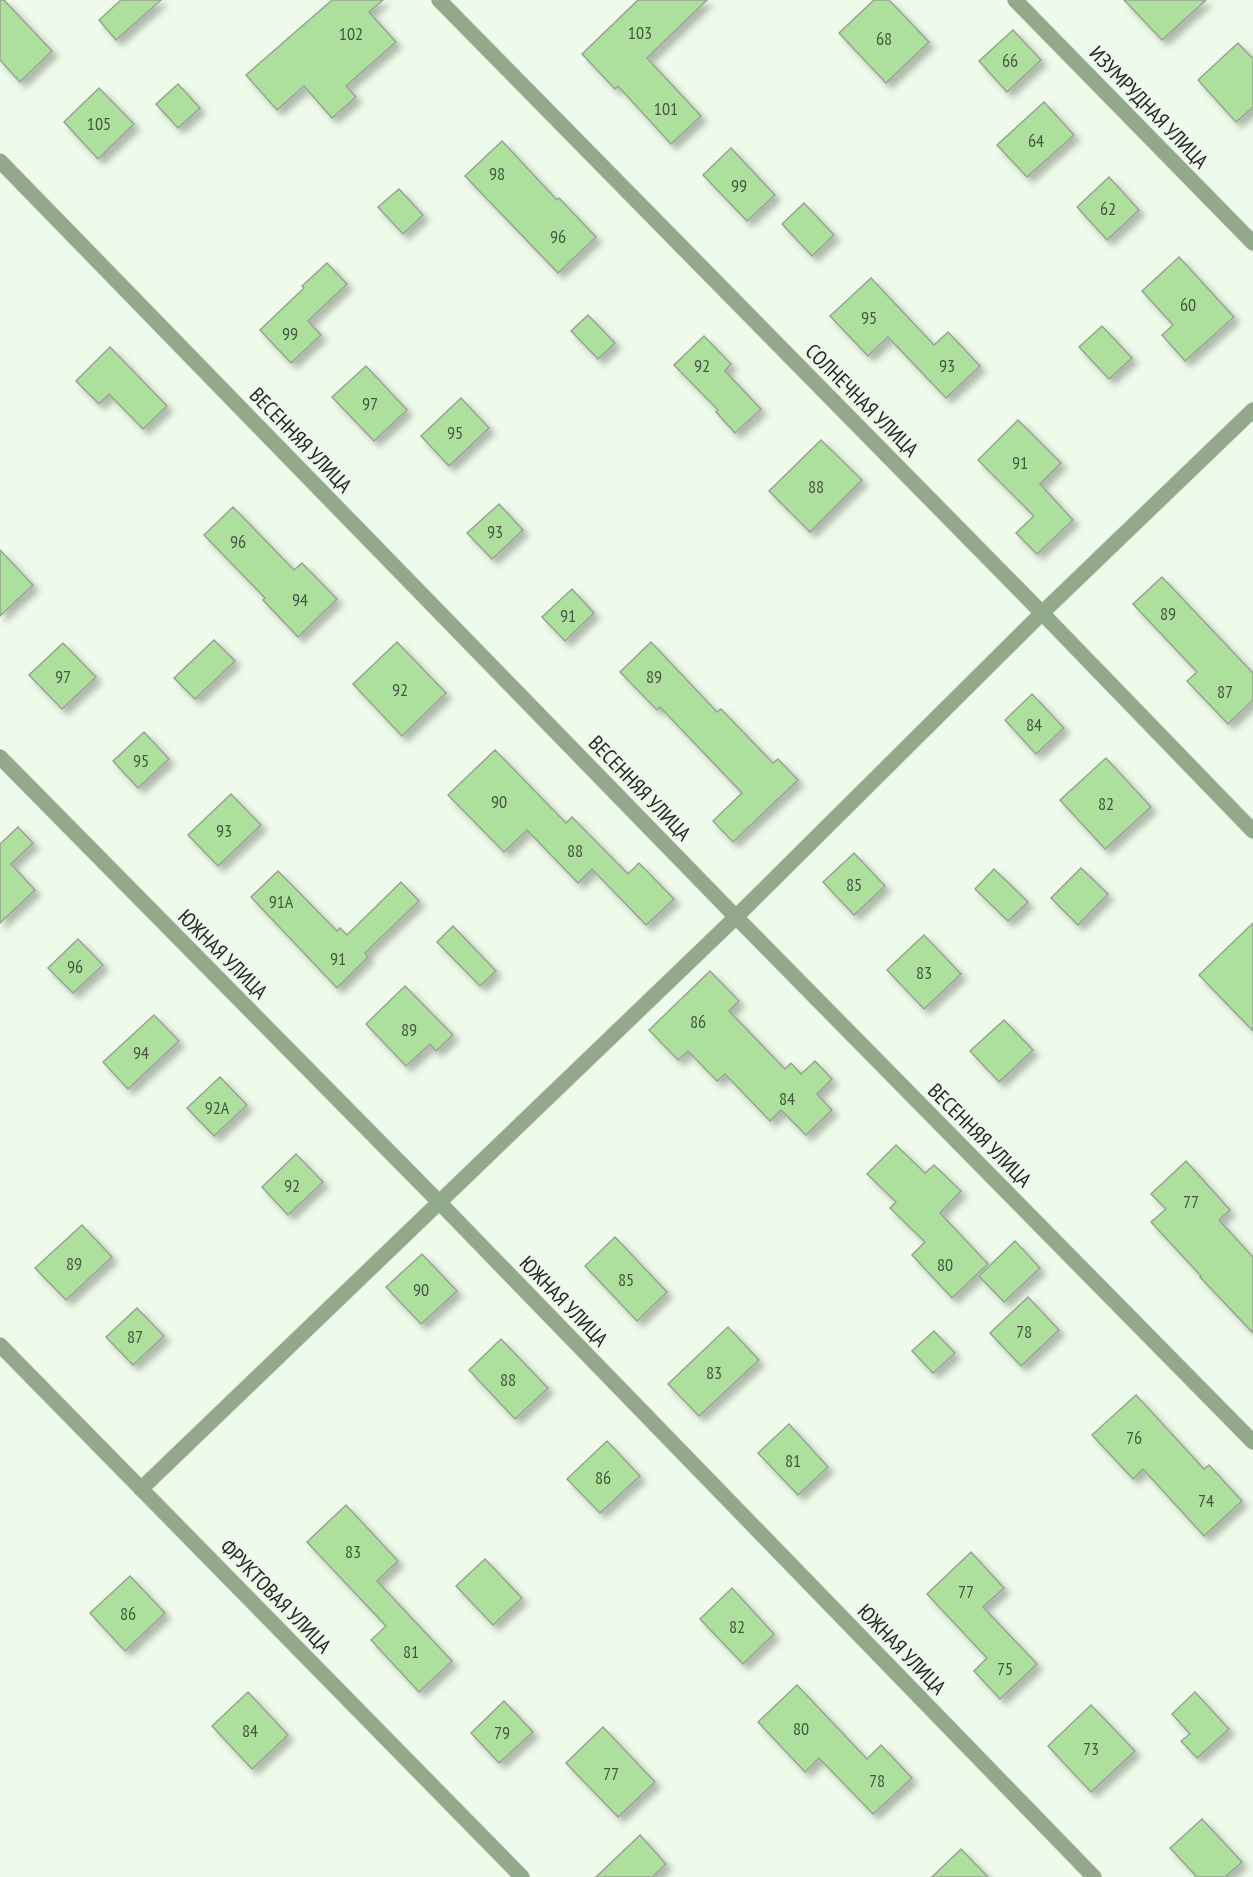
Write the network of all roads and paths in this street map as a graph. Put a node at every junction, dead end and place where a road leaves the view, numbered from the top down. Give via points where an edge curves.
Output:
1 (439, 0) edge
2 (1015, 0) edge
3 (0, 161) edge
4 (1253, 243) edge
5 (1253, 410) edge
6 (1042, 613) junction
7 (0, 757) edge
8 (1253, 831) edge
9 (736, 917) junction
10 (439, 1202) junction
11 (0, 1345) edge
12 (1253, 1442) edge
13 (141, 1489) junction
14 (522, 1877) edge
15 (1094, 1877) edge

1 - 6 street, СОЛНЕЧНАЯ УЛИЦА
2 - 4 street, ИЗУМРУДНАЯ УЛИЦА
3 - 9 street, ВЕСЕННЯЯ УЛИЦА
5 - 6 street
6 - 8 street, СОЛНЕЧНАЯ УЛИЦА
6 - 9 street
7 - 10 street, ЮЖНАЯ УЛИЦА
9 - 10 street
9 - 12 street, ВЕСЕННЯЯ УЛИЦА
10 - 13 street
10 - 15 street, ЮЖНАЯ УЛИЦА
11 - 13 street, ФРУКТОВАЯ УЛИЦА
13 - 14 street, ФРУКТОВАЯ УЛИЦА

